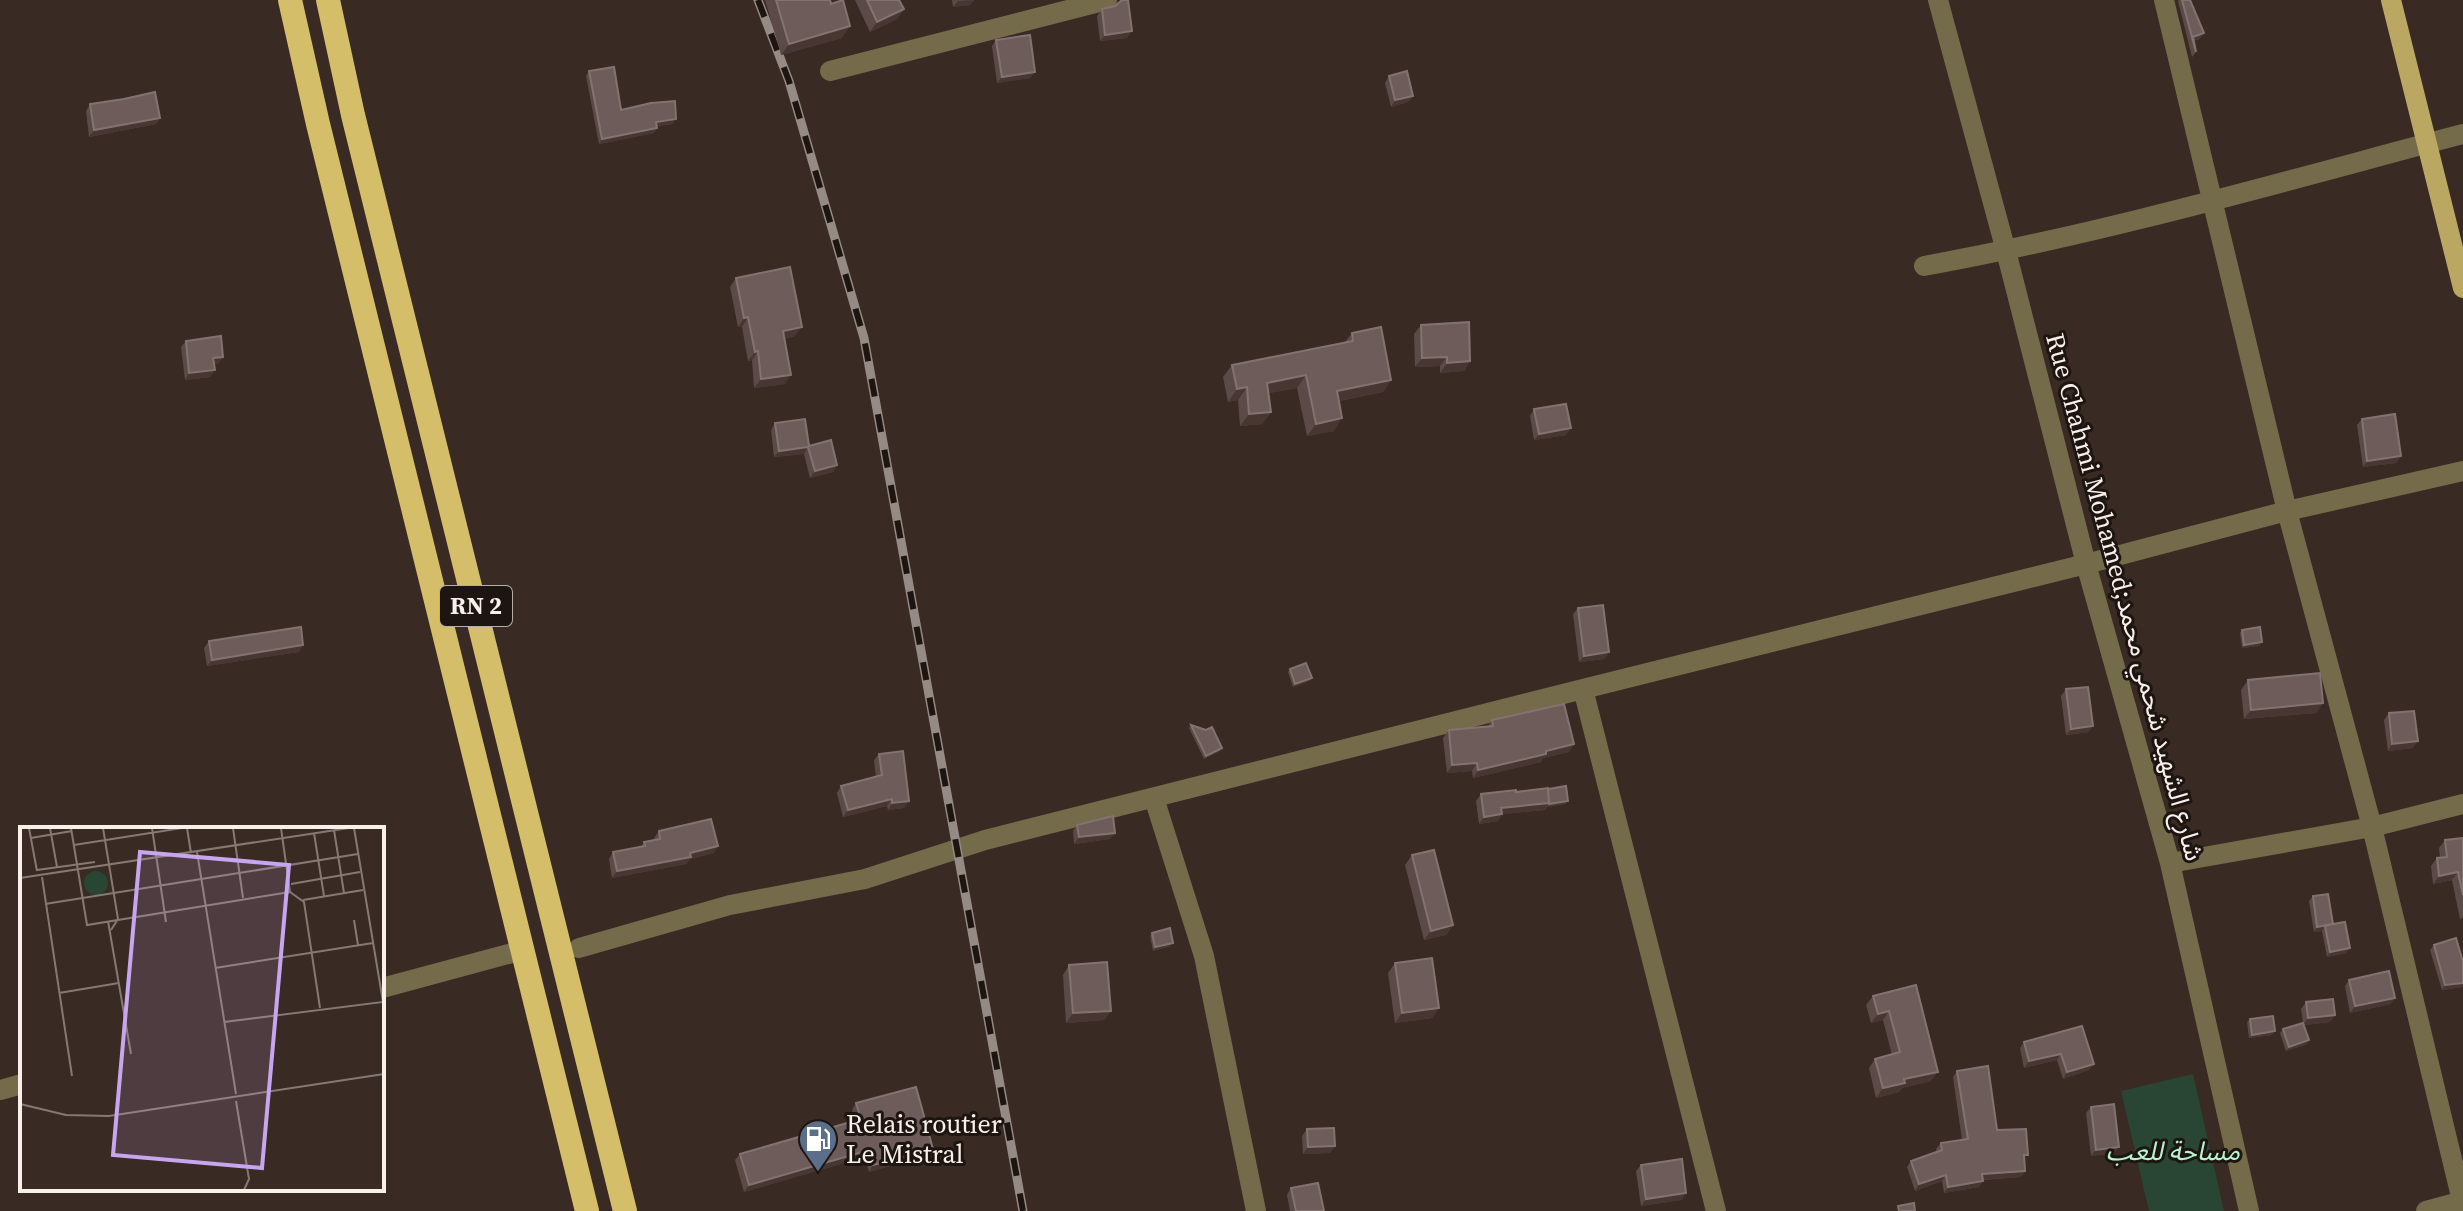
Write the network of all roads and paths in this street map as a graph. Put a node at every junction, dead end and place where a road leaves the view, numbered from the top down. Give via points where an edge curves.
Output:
1 (290, 0) edge
2 (328, 0) edge
3 (1107, 0) edge
4 (1938, 0) edge
5 (2164, 0) edge
6 (2391, 0) edge
7 (830, 71) dead end
8 (2463, 134) edge
9 (2427, 143) junction
10 (2213, 200) junction
11 (2006, 251) junction
12 (1924, 266) dead end
13 (2463, 288) edge
14 (2463, 471) edge
15 (2287, 511) junction
16 (2086, 564) junction
17 (1583, 689) junction
18 (1154, 798) junction
19 (2463, 804) edge
20 (2372, 827) junction
21 (2170, 863) junction
22 (579, 948) dead end
23 (523, 950) junction
24 (384, 987) edge
25 (20, 1085) edge
26 (0, 1090) edge
27 (2463, 1203) edge
28 (587, 1211) edge
29 (625, 1211) edge
30 (1256, 1211) edge
31 (1716, 1211) edge
32 (2249, 1211) edge
33 (2426, 1211) edge

1 - 23 highway, RN 2
2 - 29 highway, RN 2
3 - 7 street
4 - 11 street, Rue Chahmi Mohamed;شارع الشهيد شحمي محمد
5 - 10 street
6 - 9 main road
8 - 9 street
9 - 10 street
9 - 13 main road
10 - 11 street
10 - 15 street
11 - 12 street
11 - 16 street, Rue Chahmi Mohamed;شارع الشهيد شحمي محمد
14 - 15 street
15 - 16 street
15 - 20 street
16 - 17 street
16 - 21 street, Rue Chahmi Mohamed;شارع الشهيد شحمي محمد
17 - 18 street
17 - 31 street
18 - 22 street via 985,840 865,879 730,905
18 - 30 street via 1204,956
19 - 20 street
20 - 21 street
20 - 27 street
21 - 32 street, Rue Chahmi Mohamed;شارع الشهيد شحمي محمد
23 - 24 street
23 - 28 highway, RN 2
25 - 26 street
27 - 33 street

